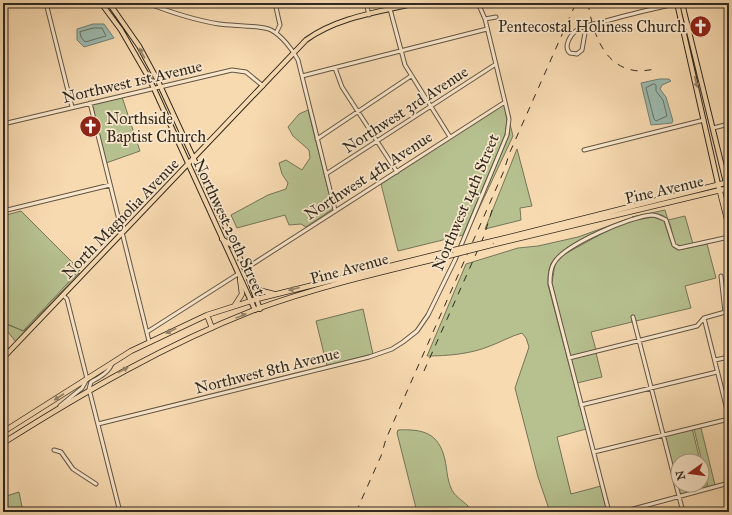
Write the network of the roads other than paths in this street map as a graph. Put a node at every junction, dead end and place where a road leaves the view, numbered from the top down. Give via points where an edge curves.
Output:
1 (46, 3) edge
2 (101, 3) edge
3 (110, 3) edge
4 (147, 3) edge
5 (276, 3) edge
6 (366, 3) edge
7 (417, 3) edge
8 (478, 3) edge
9 (677, 3) edge
10 (682, 3) edge
11 (726, 3) edge
12 (106, 8) junction
13 (390, 9) junction
14 (369, 15) junction
15 (729, 15) edge
16 (496, 17) dead end
17 (485, 19) junction
18 (586, 27) junction
19 (488, 29) junction
20 (276, 33) junction
21 (401, 51) junction
22 (294, 52) junction
23 (496, 64) junction
24 (335, 68) junction
25 (302, 76) junction
26 (411, 76) junction
27 (263, 86) junction
28 (161, 87) junction
29 (154, 88) junction
30 (505, 102) junction
31 (90, 103) junction
32 (431, 106) junction
33 (72, 107) junction
34 (357, 112) junction
35 (704, 120) junction
36 (3, 124) edge
37 (729, 124) edge
38 (713, 128) junction
39 (450, 137) junction
40 (317, 139) junction
41 (377, 141) junction
42 (584, 150) dead end
43 (194, 158) junction
44 (188, 164) junction
45 (397, 172) junction
46 (326, 174) junction
47 (727, 182) edge
48 (718, 184) junction
49 (110, 185) junction
50 (728, 188) edge
51 (720, 190) junction
52 (729, 196) edge
53 (335, 210) junction
54 (3, 211) edge
55 (729, 227) edge
56 (122, 234) junction
57 (729, 237) edge
58 (222, 239) junction
59 (492, 243) junction
60 (235, 247) junction
61 (453, 252) junction
62 (245, 269) junction
63 (238, 274) junction
64 (721, 276) dead end
65 (240, 279) junction
66 (250, 281) junction
67 (315, 284) junction
68 (316, 290) junction
69 (275, 294) junction
70 (724, 294) junction
71 (63, 295) junction
72 (257, 299) junction
73 (251, 300) junction
74 (729, 305) edge
75 (234, 306) junction
76 (257, 309) junction
77 (729, 311) edge
78 (725, 312) junction
79 (207, 315) junction
80 (428, 315) joint
81 (633, 317) dead end
82 (704, 318) junction
83 (212, 328) junction
84 (147, 332) junction
85 (149, 341) junction
86 (639, 341) junction
87 (729, 357) edge
88 (3, 358) edge
89 (568, 358) junction
90 (715, 360) junction
91 (112, 363) junction
92 (717, 372) junction
93 (87, 379) junction
94 (89, 389) junction
95 (650, 389) junction
96 (582, 405) junction
97 (58, 408) junction
98 (729, 419) edge
99 (98, 424) junction
100 (3, 433) edge
101 (662, 435) junction
102 (4, 443) edge
103 (54, 450) dead end
104 (594, 452) junction
105 (729, 482) edge
106 (96, 484) dead end
107 (679, 496) junction
108 (120, 512) edge
109 (609, 512) edge
110 (622, 512) edge
111 (683, 512) edge

1 - 33 street
2 - 12 main road, Northwest 20th Street
3 - 12 street
28 -> 3 main road, Northwest 20th Street via 139,46
4 - 20 street via 190,18 216,24 268,29
5 - 20 street via 280,24
6 - 14 street
7 - 13 main road, North Magnolia Avenue
8 - 17 street, Northwest 14th Street
9 - 18 street
9 -> 35 main road
10 - 38 main road
11 - 15 street
12 - 29 main road, Northwest 20th Street
13 - 14 main road, North Magnolia Avenue
13 - 21 street
14 - 22 main road, North Magnolia Avenue via 325,28 306,40
16 - 17 street
17 - 19 street, Northwest 14th Street
18 - 18 street via 575,31 571,36 567,47 570,53 577,54 582,50
19 - 21 street
19 - 23 street, Northwest 14th Street
20 - 22 street
21 - 24 street
21 - 26 street
22 - 25 street
22 - 27 main road, North Magnolia Avenue
23 - 30 street, Northwest 14th Street
23 - 32 street, Northwest 3rd Avenue
24 - 25 street
24 - 34 street via 342,87
25 - 40 street
26 - 32 street
26 - 34 street
27 - 28 street, Northwest 1st Avenue via 240,70
27 - 43 main road, North Magnolia Avenue
28 - 29 street, Northwest 1st Avenue
28 - 43 main road, Northwest 20th Street
29 - 31 street, Northwest 1st Avenue
29 - 44 main road, Northwest 20th Street
30 - 39 street, Northwest 4th Avenue
30 - 80 street, Northwest 14th Street via 509,119 507,135 455,260
31 - 33 street, Northwest 1st Avenue
31 - 49 street
32 - 39 street
32 - 41 street, Northwest 3rd Avenue
33 - 36 street, Northwest 1st Avenue
34 - 40 street
34 - 41 street
35 - 42 street
35 - 48 main road
37 - 38 street
38 - 47 main road
39 - 45 street, Northwest 4th Avenue
40 - 46 street
41 - 45 street
41 - 46 street, Northwest 3rd Avenue
43 - 44 main road, North Magnolia Avenue
43 - 60 main road, Northwest 20th Street
44 - 56 main road, North Magnolia Avenue
44 - 58 main road, Northwest 20th Street
45 - 53 street, Northwest 4th Avenue
46 - 53 street
47 - 48 highway, Pine Avenue
47 - 50 highway
48 - 51 highway
48 - 59 highway, Pine Avenue
49 - 54 street
49 - 56 street
50 - 51 highway, Pine Avenue
50 - 52 highway
51 - 55 highway
51 - 59 highway, Pine Avenue
53 - 62 street, Northwest 4th Avenue
56 - 71 main road, North Magnolia Avenue
56 - 84 street
57 - 89 street via 679,248 674,245 666,220 653,215 613,226 561,254 554,263 550,283
58 - 60 main road
58 - 63 main road, Northwest 20th Street
59 - 61 highway, Pine Avenue, bridge
60 - 62 main road, Northwest 20th Street
61 - 67 highway, Pine Avenue
61 - 68 highway, Pine Avenue
62 - 66 main road, Northwest 20th Street
63 - 65 main road, Northwest 20th Street
63 - 84 street
64 - 70 street
65 - 73 main road, Northwest 20th Street
65 - 75 highway via 242,294
66 - 69 highway via 258,290
66 - 72 main road, Northwest 20th Street
67 - 68 highway
67 -> 69 highway, Pine Avenue
68 - 76 highway, Pine Avenue
69 - 72 highway, Pine Avenue
70 - 74 street
70 - 78 street
71 - 88 main road, North Magnolia Avenue
71 - 93 street via 67,299
72 - 73 highway, Pine Avenue
72 - 76 main road, Northwest 20th Street
73 - 75 highway, Pine Avenue
73 - 76 main road, Northwest 20th Street
75 - 79 highway, Pine Avenue
83 -> 76 highway, Pine Avenue
77 - 78 street
78 - 82 street
79 - 83 highway
79 -> 85 highway, Pine Avenue
80 - 99 street, Northwest 8th Avenue via 417,331 382,353
81 - 86 street
82 - 86 street via 697,326
82 - 90 street
94 -> 83 highway, Pine Avenue via 156,353
84 - 85 street
85 - 91 highway, Pine Avenue
86 - 89 street
86 - 95 street
87 - 90 street
89 - 96 street
90 - 92 street
91 - 93 highway, Pine Avenue
91 - 94 street via 108,371 91,382
92 - 95 street
92 - 98 street
93 - 97 street via 82,388
93 -> 100 highway, Pine Avenue
94 - 97 highway, Pine Avenue
94 - 99 street
95 - 96 street
95 - 101 street
96 - 104 street
97 - 102 highway, Pine Avenue
98 - 101 street
99 - 108 street
100 - 102 street
101 - 104 street
101 - 107 street
103 - 106 street via 61,452 73,469
104 - 109 street
105 - 107 street
107 - 110 street
107 - 111 street

